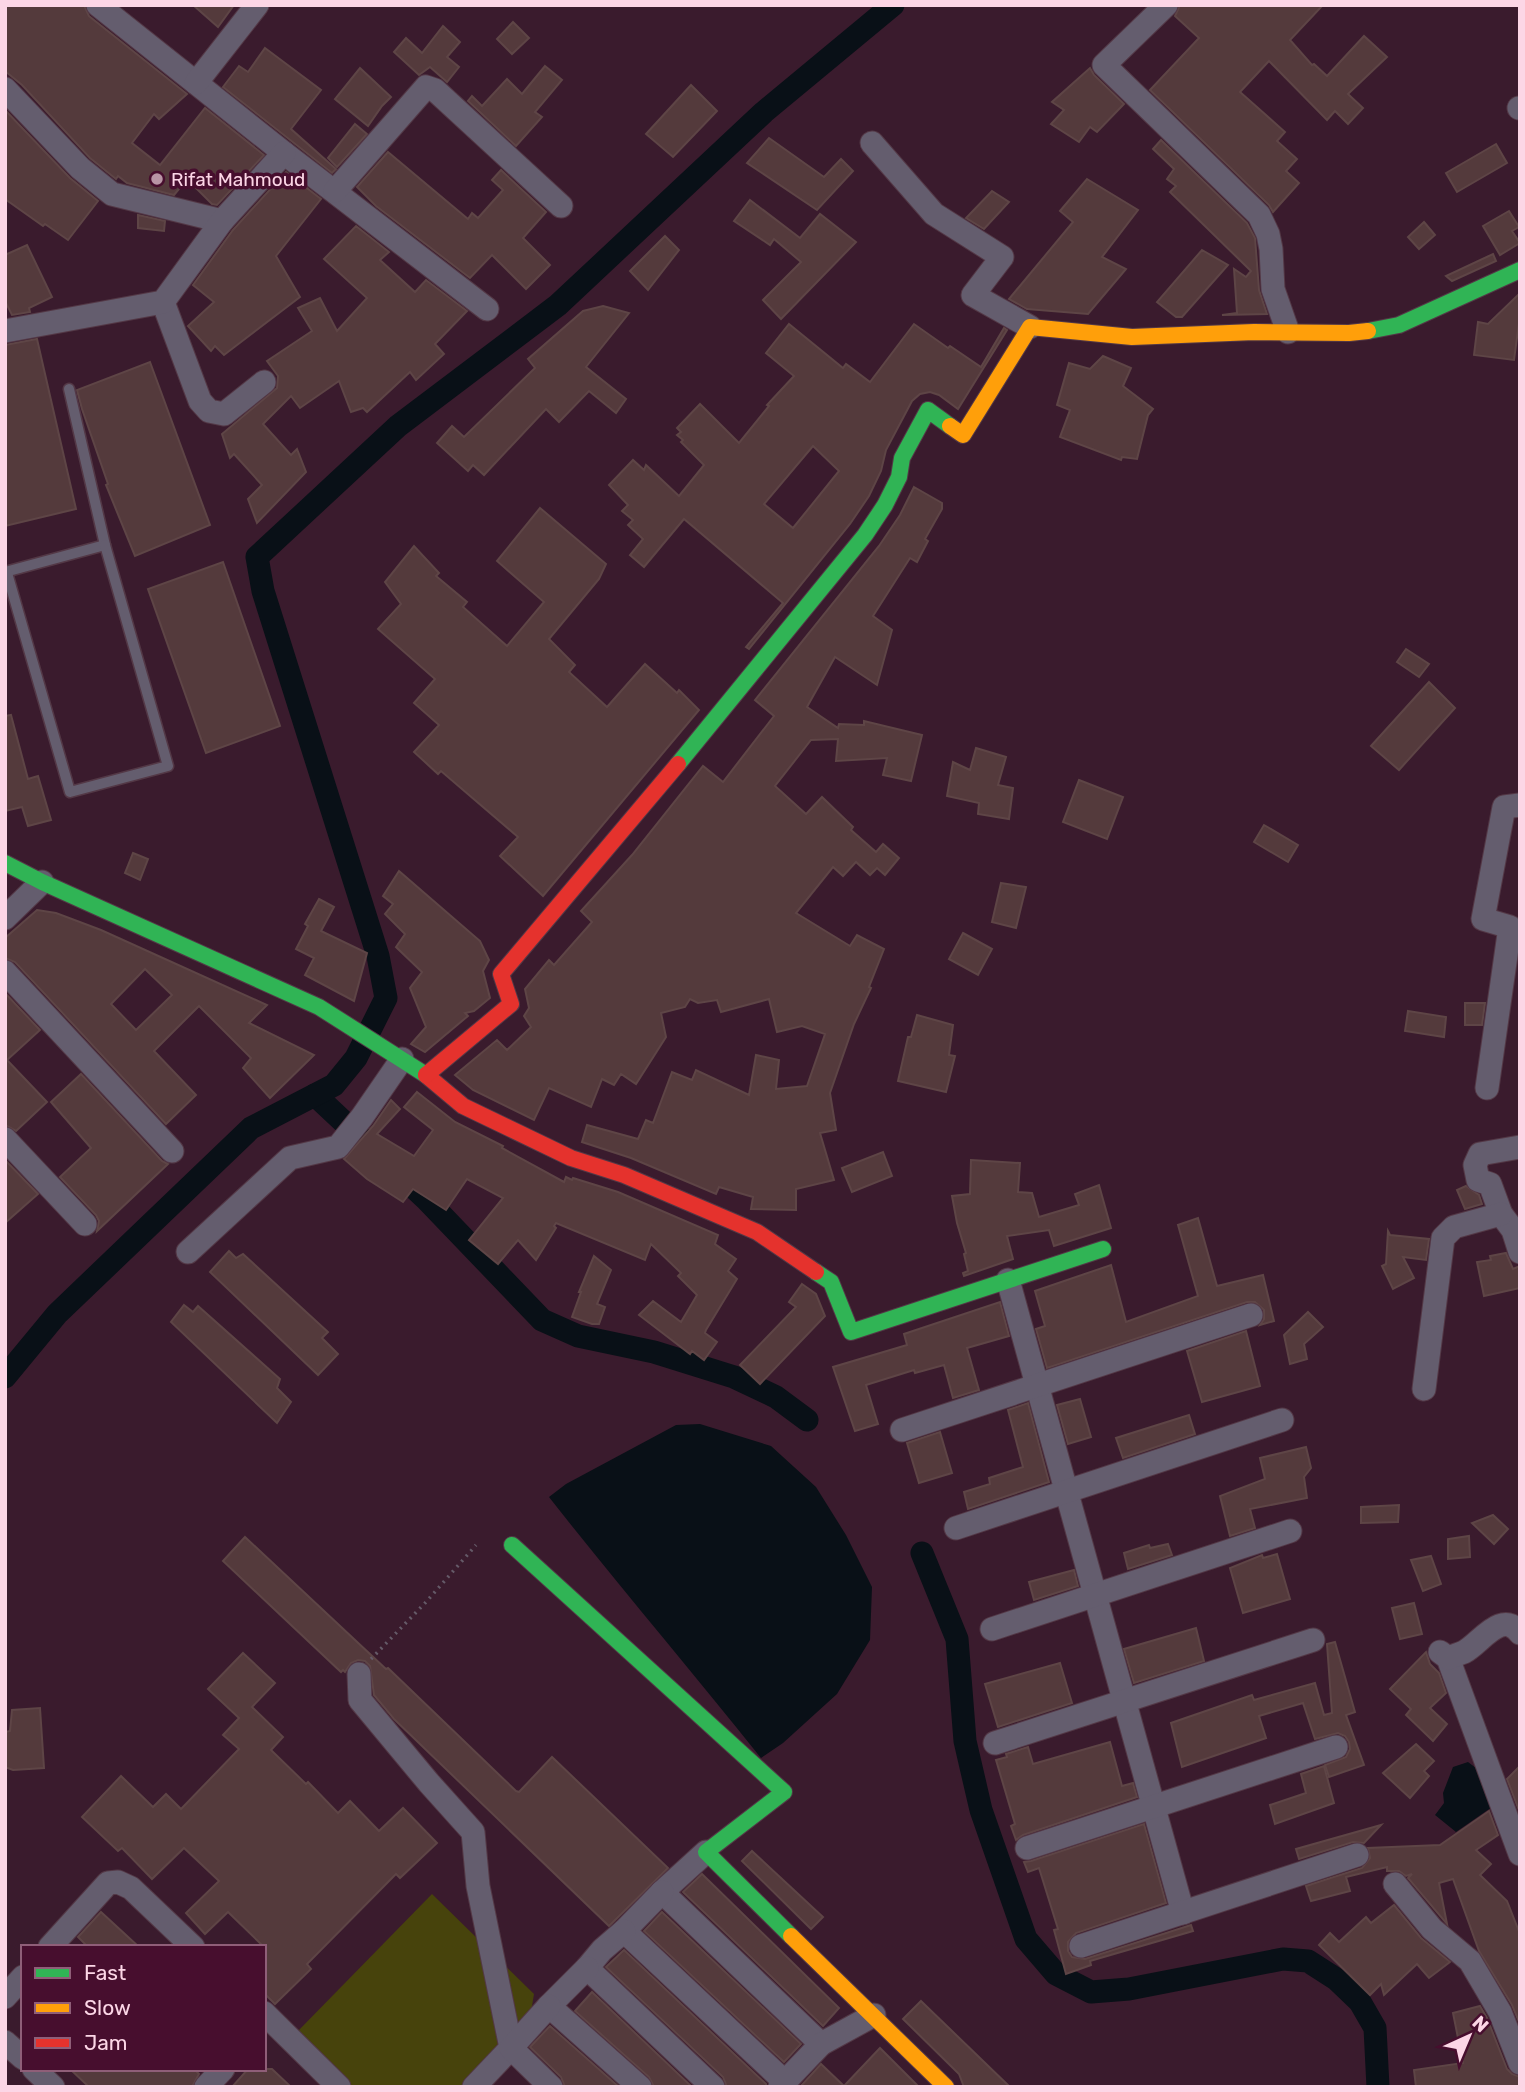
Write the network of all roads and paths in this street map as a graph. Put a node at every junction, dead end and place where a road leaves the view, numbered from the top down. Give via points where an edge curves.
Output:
1 (98, 5) edge
2 (1166, 5) edge
3 (255, 6) edge
4 (196, 83) junction
5 (5, 89) edge
6 (872, 143) dead end
7 (284, 153) junction
8 (335, 191) junction
9 (561, 206) dead end
10 (222, 221) junction
11 (1520, 270) edge
12 (163, 302) junction
13 (487, 309) dead end
14 (1030, 327) junction
15 (5, 331) edge
16 (1288, 332) junction
17 (264, 382) dead end
18 (69, 389) dead end
19 (105, 545) junction
20 (6, 572) edge
21 (1520, 805) edge
22 (5, 863) edge
23 (42, 883) junction
24 (5, 918) edge
25 (5, 972) edge
26 (396, 1055) junction
27 (426, 1075) junction
28 (1487, 1088) dead end
29 (5, 1139) edge
30 (1520, 1147) edge
31 (172, 1151) dead end
32 (1501, 1214) junction
33 (85, 1224) dead end
34 (1103, 1249) dead end
35 (188, 1252) dead end
36 (1520, 1252) edge
37 (1008, 1280) junction
38 (1251, 1315) dead end
39 (1037, 1385) junction
40 (1424, 1390) dead end
41 (1282, 1420) dead end
42 (902, 1430) dead end
43 (1067, 1491) junction
44 (956, 1528) dead end
45 (1290, 1531) dead end
46 (476, 1545) dead end
47 (512, 1545) dead end
48 (1095, 1595) junction
49 (992, 1629) dead end
50 (1520, 1633) edge
51 (1313, 1640) dead end
52 (359, 1674) joint
53 (1125, 1701) junction
54 (995, 1743) dead end
55 (1336, 1746) dead end
56 (1154, 1807) junction
57 (1027, 1848) dead end
58 (706, 1852) junction
59 (1520, 1854) edge
60 (1357, 1855) dead end
61 (1395, 1884) dead end
62 (662, 1892) junction
63 (1183, 1913) junction
64 (624, 1931) junction
65 (53, 1945) edge
66 (191, 1945) edge
67 (1082, 1947) dead end
68 (587, 1968) junction
69 (21, 1979) edge
70 (5, 1997) edge
71 (549, 2006) junction
72 (874, 2015) junction
73 (267, 2020) edge
74 (5, 2042) edge
75 (821, 2044) junction
76 (511, 2048) junction
77 (21, 2057) edge
78 (1520, 2063) edge
79 (36, 2071) edge
80 (221, 2071) edge
81 (782, 2084) edge
82 (53, 2087) edge
83 (206, 2087) edge
84 (339, 2087) edge
85 (474, 2087) edge
86 (551, 2087) edge
87 (640, 2087) edge
88 (713, 2087) edge
89 (946, 2087) edge

1 - 4 street
2 - 16 street via 1104,65 1259,215 1271,249 1273,289
3 - 4 street
4 - 7 street
5 - 10 street via 80,168 112,194
6 - 14 street via 934,214 1002,257 973,295
7 - 8 street
7 - 10 street
8 - 9 street via 426,87 435,90
8 - 13 street
10 - 12 street
11 - 16 street via 1399,325 1349,333
12 - 15 street
12 - 17 street via 200,401 209,411 224,414
14 - 16 street via 1132,337
14 - 27 street via 963,435 928,410 902,458 899,477 885,505 865,535 501,974 511,1004
18 - 19 lane
19 - 20 lane
19 - 20 lane via 168,766 70,792
21 - 28 street via 1504,807 1483,919 1510,927
22 - 23 street
23 - 24 street
23 - 26 street via 319,1007
25 - 31 street
26 - 27 street
26 - 35 street via 362,1117 338,1147 290,1158
27 - 37 street via 463,1107 571,1158 624,1175 757,1232 831,1282 851,1332
29 - 33 street
30 - 32 street via 1480,1154 1475,1165 1478,1180 1490,1184
32 - 36 street via 1513,1230
32 - 40 street via 1454,1227 1443,1238
34 - 37 street
37 - 39 street
38 - 39 street
39 - 42 street
39 - 43 street
41 - 43 street
43 - 44 street
43 - 48 street
45 - 48 street
46 - 52 path
47 - 58 street via 784,1793
48 - 49 street
48 - 53 street
50 - 59 street via 1506,1623 1465,1651 1444,1655
51 - 53 street
52 - 76 street via 360,1700 473,1832 478,1886
53 - 54 street
53 - 56 street
55 - 56 street
56 - 57 street
56 - 63 street
58 - 62 street
58 - 72 street
60 - 63 street
61 - 78 street via 1432,1929 1470,1961 1500,2012
62 - 64 street
62 - 75 street
63 - 67 street
64 - 68 street
64 - 81 street
65 - 66 street via 108,1883 118,1882 131,1888
68 - 71 street
68 - 88 street
69 - 70 street
71 - 76 street
71 - 87 street
72 - 75 street
72 - 89 street
73 - 84 street
74 - 77 street
75 - 81 street
76 - 85 street
76 - 86 street
79 - 82 street
80 - 83 street

